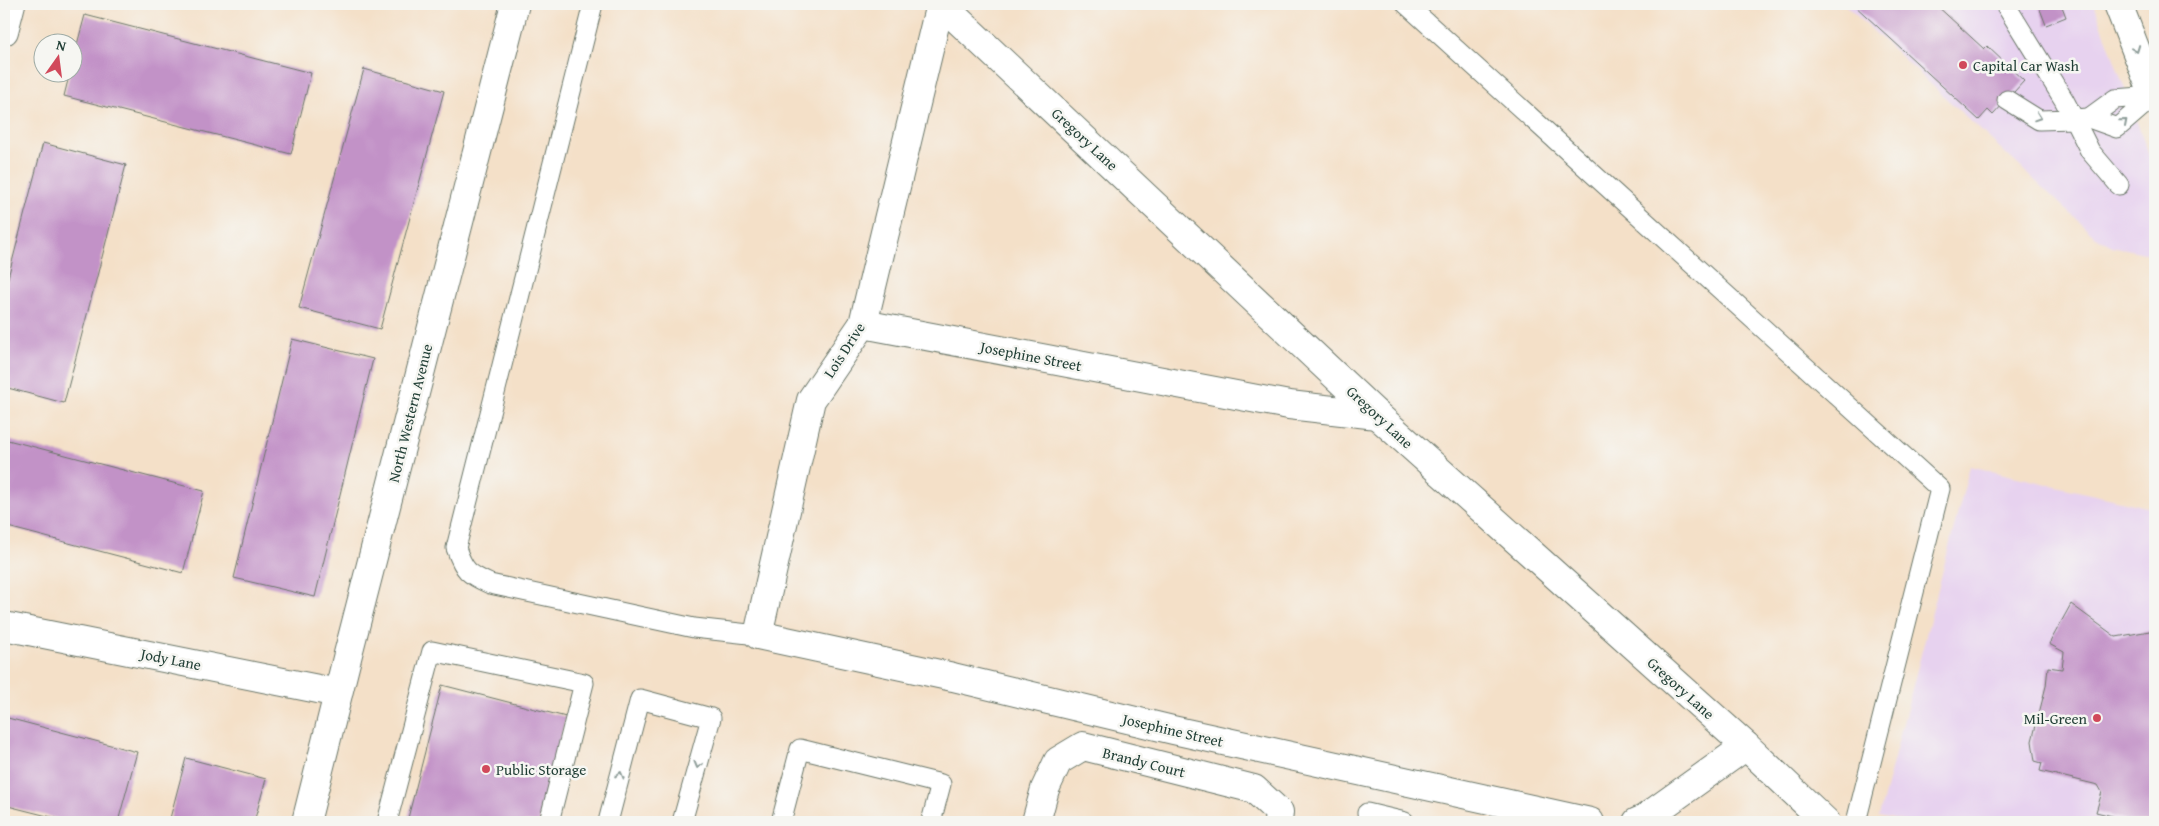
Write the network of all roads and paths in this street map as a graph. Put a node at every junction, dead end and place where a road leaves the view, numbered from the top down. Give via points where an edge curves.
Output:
1 (11, 4) edge
2 (593, 4) edge
3 (940, 4) edge
4 (1406, 4) edge
5 (2005, 4) edge
6 (2118, 4) edge
7 (509, 5) edge
8 (4, 31) edge
9 (2155, 97) edge
10 (2007, 100) dead end
11 (2081, 119) junction
12 (2119, 185) dead end
13 (863, 324) junction
14 (1377, 415) junction
15 (4, 626) edge
16 (758, 635) junction
17 (338, 693) junction
18 (1746, 746) junction
19 (1367, 813) dead end
20 (306, 822) edge
21 (388, 822) edge
22 (548, 822) edge
23 (608, 822) edge
24 (682, 822) edge
25 (781, 822) edge
26 (931, 822) edge
27 (1036, 822) edge
28 (1278, 822) edge
29 (1405, 822) edge
30 (1590, 822) edge
31 (1637, 822) edge
32 (1826, 822) edge
33 (1856, 822) edge

1 - 8 street
2 - 16 lane via 456,548 462,566 490,584 694,628
3 - 13 street, Lois Drive
3 - 14 street, Gregory Lane
4 - 33 lane via 1940,489
5 - 11 lane via 2064,100
6 -> 9 street
7 - 17 street, North Western Avenue
9 - 11 lane via 2115,99
10 -> 11 lane via 2039,120
11 - 12 lane via 2090,151
13 - 14 street, Josephine Street via 1288,405
13 - 16 street, Lois Drive via 811,400
14 - 18 street, Gregory Lane
15 - 17 street, Jody Lane
16 - 30 street, Josephine Street
17 - 20 street, North Western Avenue
18 - 31 street
18 - 32 street, Gregory Lane
19 - 29 lane
21 - 22 lane via 432,651 584,683
23 -> 24 lane via 640,698 711,718
25 - 26 lane via 800,749 941,784
27 - 28 street, Brandy Court via 1045,788 1058,761 1083,746 1254,789 1279,812

